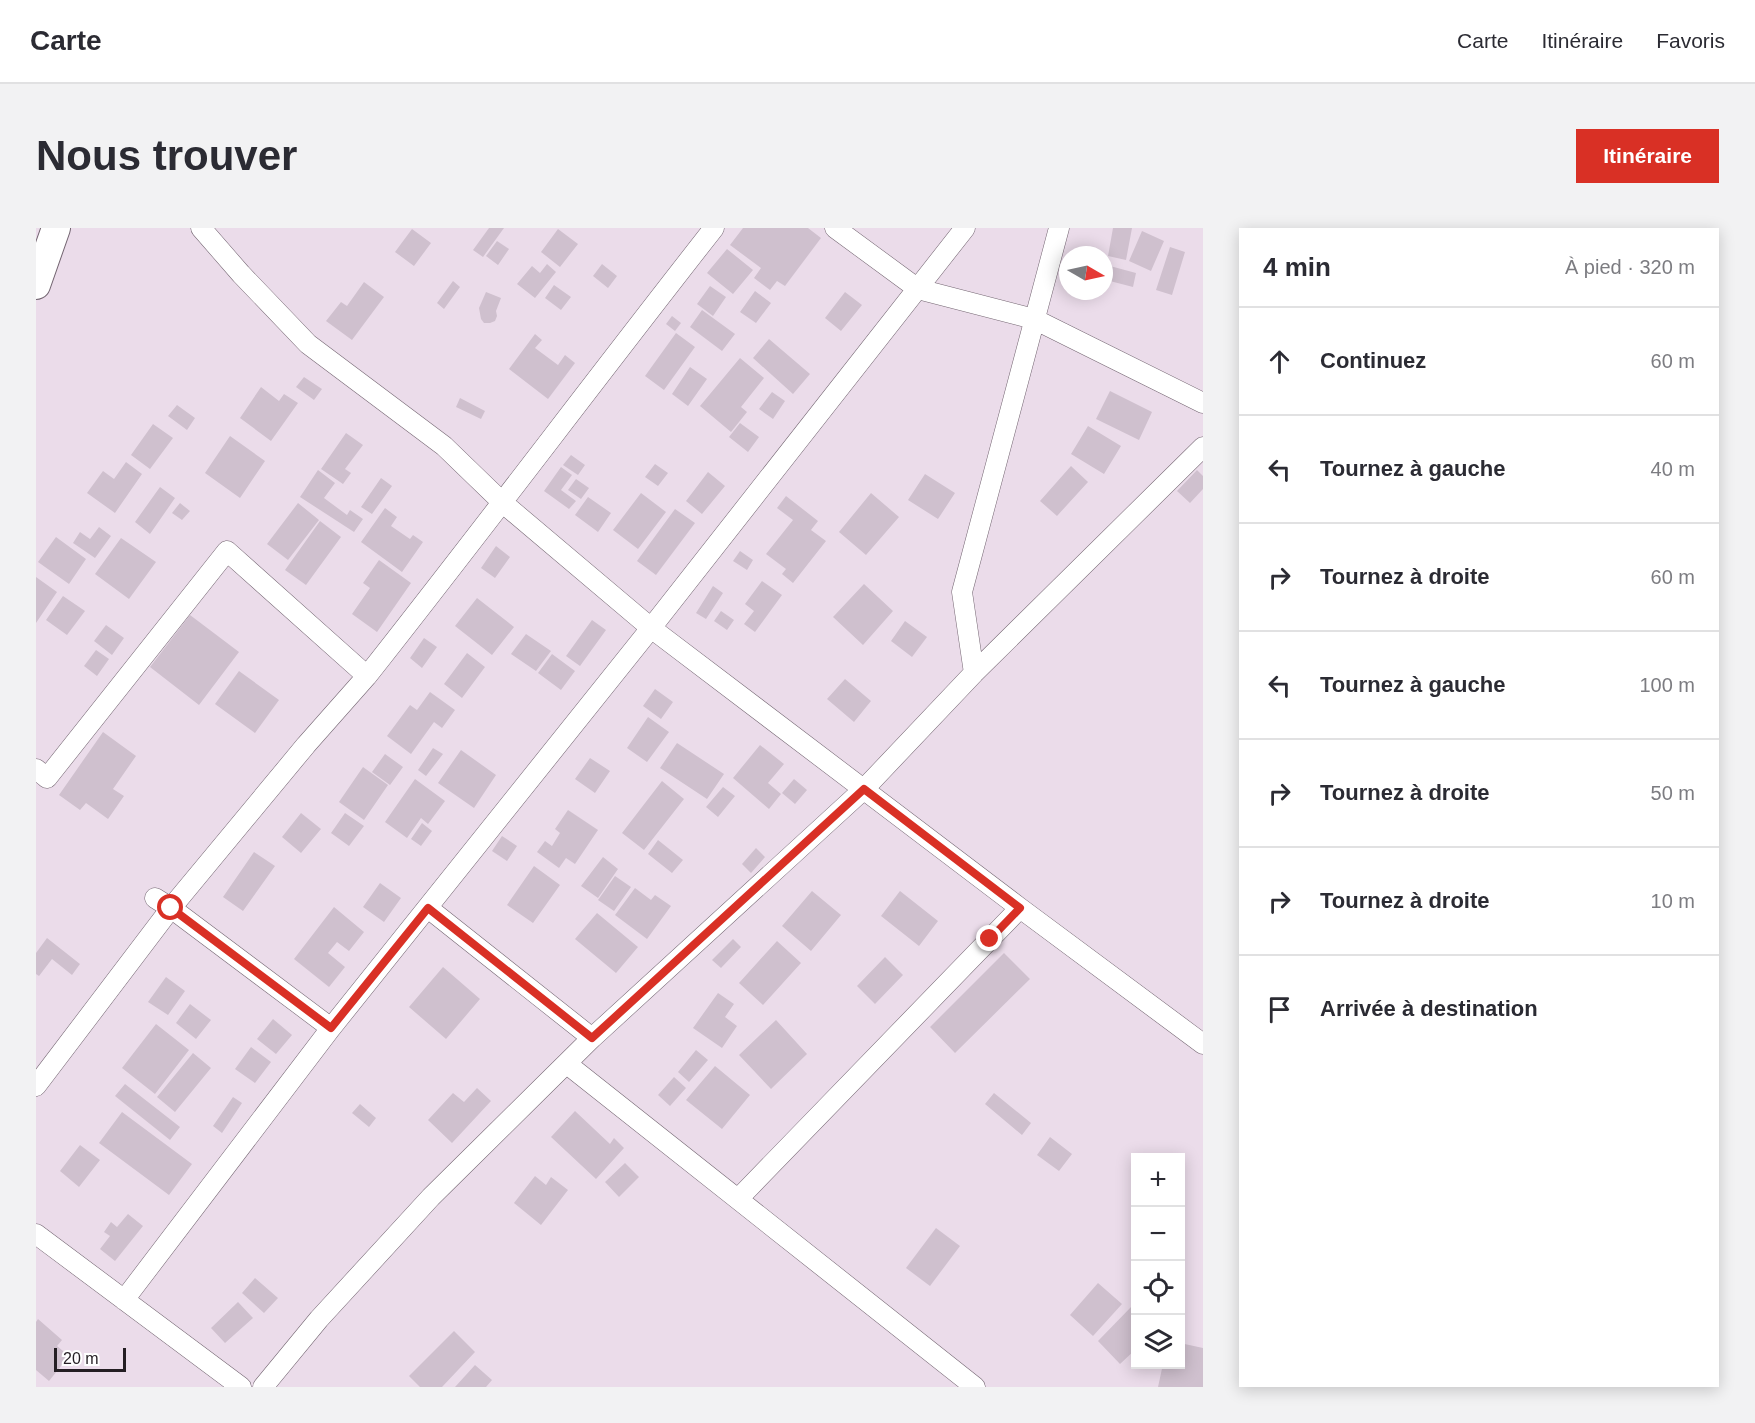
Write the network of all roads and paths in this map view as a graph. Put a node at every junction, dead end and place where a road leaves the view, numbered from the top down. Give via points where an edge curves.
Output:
1 (56, 228) edge
2 (201, 228) edge
3 (714, 228) edge
4 (835, 228) edge
5 (965, 228) edge
6 (1059, 228) edge
7 (220, 236) edge
8 (36, 285) edge
9 (918, 289) junction
10 (1034, 319) junction
11 (1203, 403) edge
12 (1203, 447) edge
13 (503, 503) junction
14 (651, 628) junction
15 (974, 674) junction
16 (367, 676) junction
17 (36, 769) edge
18 (864, 789) junction
19 (163, 903) junction
20 (428, 908) junction
21 (1020, 908) junction
22 (331, 1028) junction
23 (592, 1038) junction
24 (1203, 1044) edge
25 (567, 1064) junction
26 (36, 1086) edge
27 (738, 1199) junction
28 (36, 1234) edge
29 (124, 1300) junction
30 (241, 1387) edge
31 (263, 1387) edge
32 (975, 1387) edge

1 - 8 street
2 - 7 street
3 - 13 street
4 - 9 street
5 - 9 street
6 - 10 street
7 - 13 street via 241,274 308,344 444,446
9 - 10 street
9 - 14 street
10 - 11 street
10 - 15 street via 962,592
12 - 15 street
13 - 14 street
13 - 16 street
14 - 18 street
14 - 20 street
15 - 18 street
16 - 17 street via 227,551 47,778
16 - 19 street
18 - 21 street
18 - 23 street
19 - 22 street
19 - 26 street
20 - 22 street
20 - 23 street
21 - 24 street
21 - 27 street
22 - 29 street
23 - 25 street
25 - 27 street
25 - 31 street via 431,1197 319,1319
27 - 32 street
28 - 29 street
29 - 30 street

